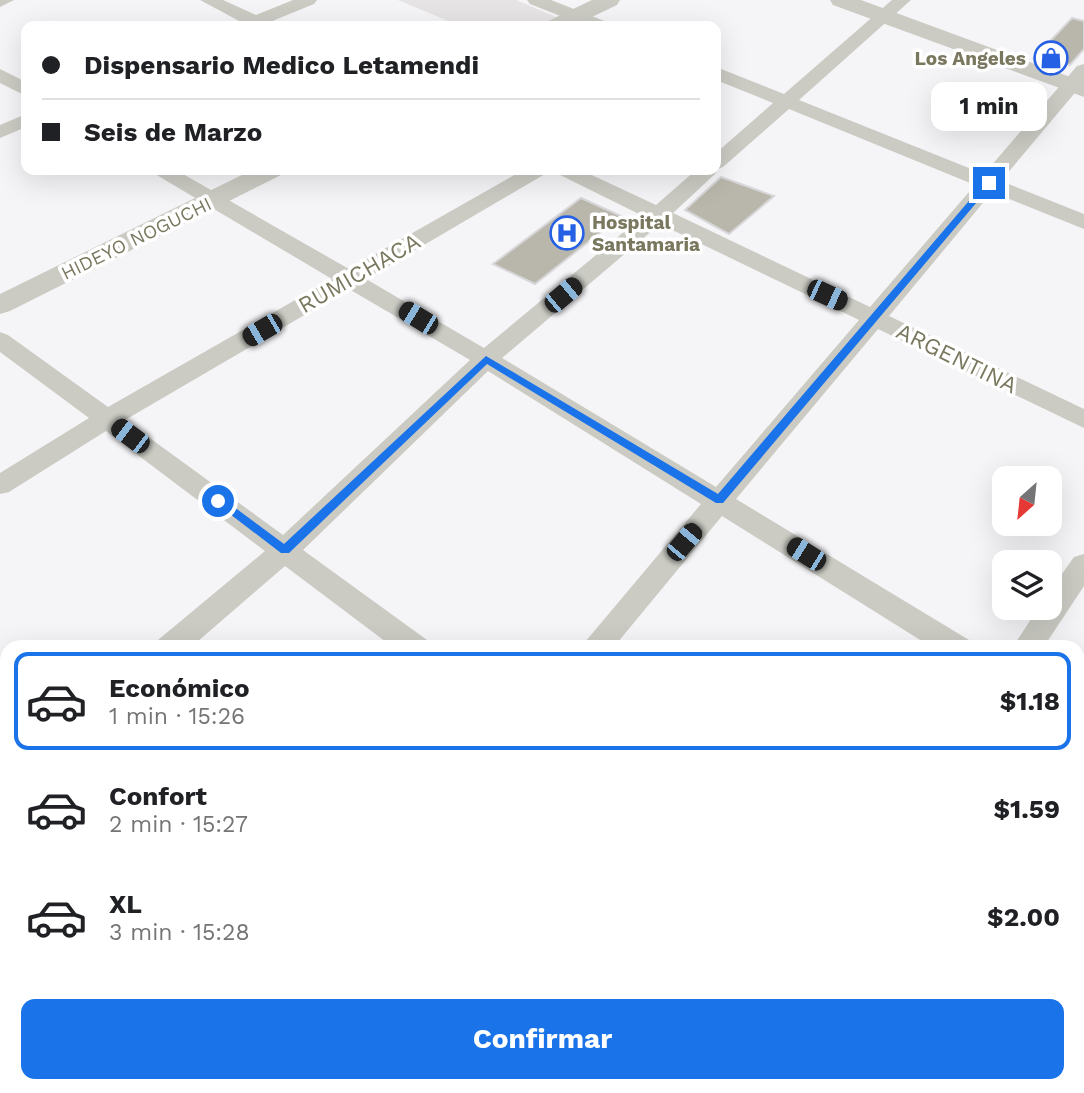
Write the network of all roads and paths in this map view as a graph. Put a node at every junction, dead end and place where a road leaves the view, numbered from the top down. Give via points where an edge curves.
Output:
1 (5, 0) edge
2 (209, 0) edge
3 (308, 0) edge
4 (536, 0) edge
5 (609, 0) edge
6 (841, 0) edge
7 (902, 0) edge
8 (0, 2) edge
9 (883, 16) junction
10 (248, 21) edge
11 (263, 21) edge
12 (566, 21) edge
13 (0, 75) edge
14 (721, 75) edge
15 (1080, 81) edge
16 (21, 87) edge
17 (785, 100) junction
18 (21, 122) edge
19 (0, 132) edge
20 (721, 158) edge
21 (171, 175) edge
22 (262, 175) edge
23 (529, 175) edge
24 (576, 175) edge
25 (702, 175) edge
26 (989, 183) junction
27 (213, 199) junction
28 (659, 214) junction
29 (1084, 222) edge
30 (350, 278) junction
31 (0, 305) edge
32 (874, 317) junction
33 (0, 340) edge
34 (486, 359) junction
35 (107, 419) junction
36 (1084, 419) edge
37 (0, 485) edge
38 (719, 500) junction
39 (285, 550) junction
40 (1084, 564) edge
41 (178, 640) edge
42 (405, 640) edge
43 (602, 640) edge
44 (945, 640) edge
45 (1032, 640) edge

1 - 8 street
2 - 10 street
3 - 11 street
4 - 12 street
5 - 12 street
6 - 9 street
7 - 9 street
9 - 15 street
9 - 17 street
13 - 16 street
14 - 17 street
15 - 26 street
17 - 20 street
17 - 26 street
18 - 19 street
21 - 27 street
22 - 27 street, HIDEYO NOGUCHI
23 - 30 street, RUMICHACA
24 - 28 street, ARGENTINA
25 - 28 street
26 - 29 street
26 - 32 street
27 - 30 street
27 - 31 street, HIDEYO NOGUCHI
28 - 32 street, ARGENTINA
28 - 34 street
30 - 34 street
30 - 35 street, RUMICHACA
32 - 36 street, ARGENTINA
32 - 38 street
33 - 35 street
34 - 38 street
34 - 39 street
35 - 37 street, RUMICHACA
35 - 39 street
38 - 43 street
38 - 44 street
39 - 41 street
39 - 42 street
40 - 45 street

